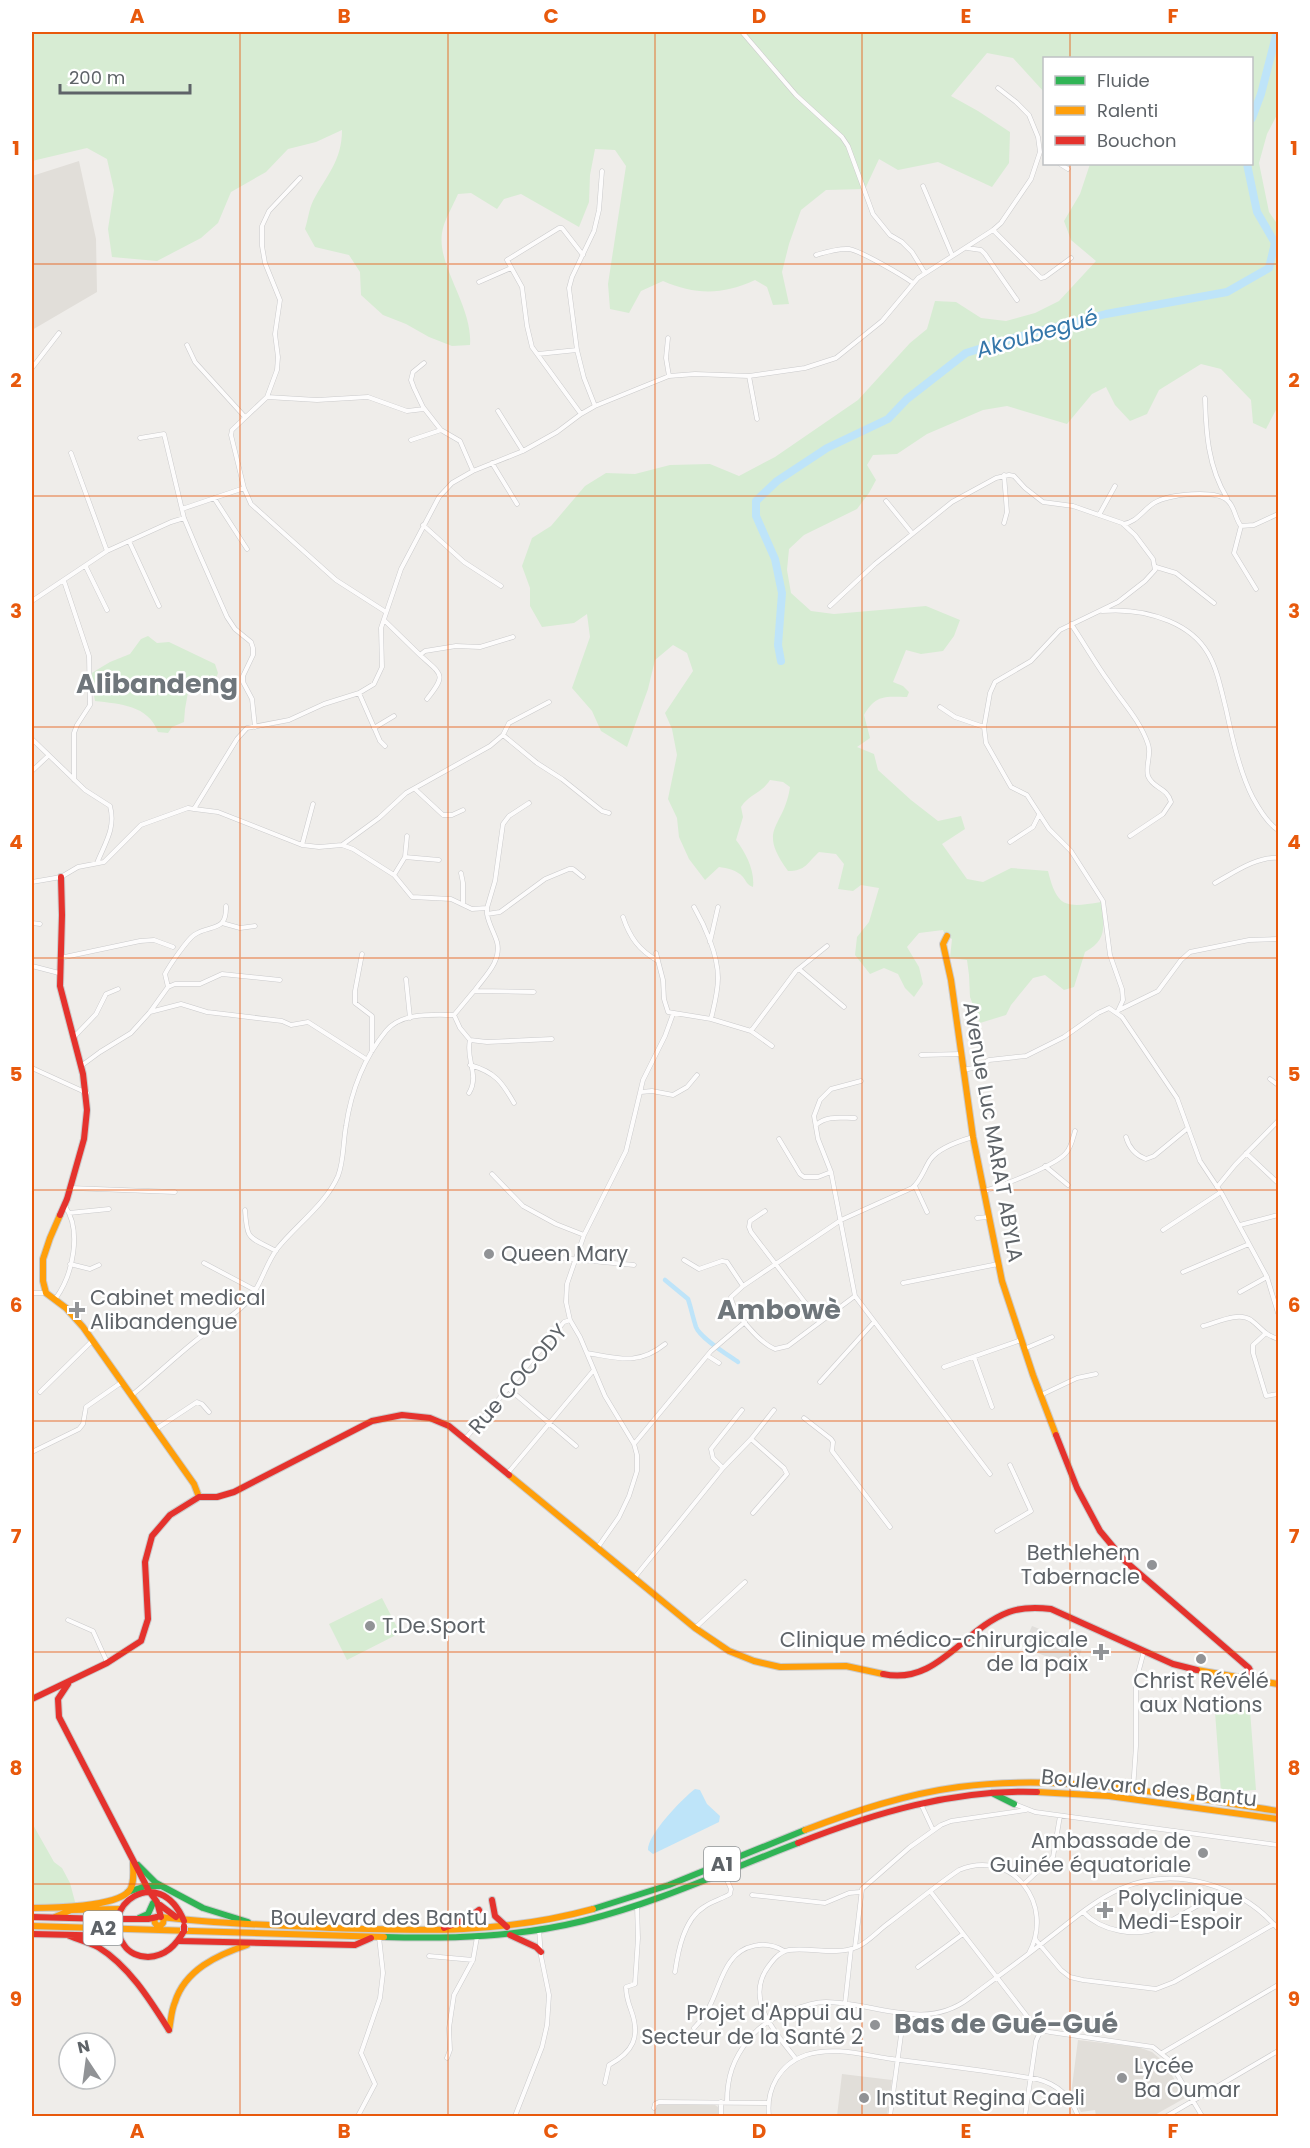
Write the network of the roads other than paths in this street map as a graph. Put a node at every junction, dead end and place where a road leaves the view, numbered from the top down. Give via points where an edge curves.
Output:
1 (742, 32) edge
2 (998, 88) dead end
3 (1042, 158) edge
4 (1062, 165) edge
5 (1068, 169) dead end
6 (602, 171) dead end
7 (300, 178) dead end
8 (923, 186) dead end
9 (993, 230) junction
10 (967, 248) junction
11 (583, 255) junction
12 (816, 255) dead end
13 (952, 255) junction
14 (1071, 258) dead end
15 (511, 268) junction
16 (925, 273) junction
17 (479, 282) dead end
18 (913, 283) junction
19 (1017, 300) dead end
20 (59, 333) dead end
21 (668, 338) dead end
22 (187, 345) dead end
23 (576, 350) junction
24 (537, 354) junction
25 (424, 363) dead end
26 (32, 368) edge
27 (669, 376) junction
28 (749, 376) junction
29 (267, 398) junction
30 (1205, 398) dead end
31 (595, 406) junction
32 (424, 409) junction
33 (498, 411) dead end
34 (581, 414) junction
35 (245, 417) junction
36 (757, 419) dead end
37 (441, 430) junction
38 (140, 438) dead end
39 (411, 440) dead end
40 (523, 451) junction
41 (71, 453) dead end
42 (492, 464) junction
43 (473, 471) junction
44 (1004, 475) junction
45 (1115, 486) dead end
46 (243, 488) junction
47 (214, 498) junction
48 (886, 501) dead end
49 (1229, 502) junction
50 (518, 504) dead end
51 (182, 509) junction
52 (1278, 514) edge
53 (1099, 515) junction
54 (184, 518) junction
55 (1133, 521) junction
56 (1004, 523) dead end
57 (1122, 524) junction
58 (423, 525) junction
59 (1241, 526) junction
60 (1132, 531) junction
61 (912, 533) junction
62 (129, 541) junction
63 (247, 549) dead end
64 (107, 551) junction
65 (86, 567) junction
66 (1156, 567) junction
67 (64, 581) junction
68 (501, 586) dead end
69 (1256, 589) dead end
70 (32, 601) edge
71 (1118, 602) junction
72 (1214, 603) dead end
73 (159, 606) dead end
74 (830, 606) dead end
75 (107, 610) dead end
76 (1119, 611) junction
77 (386, 612) junction
78 (1099, 612) junction
79 (384, 620) junction
80 (1071, 624) junction
81 (513, 637) dead end
82 (420, 655) junction
83 (359, 693) junction
84 (427, 699) dead end
85 (549, 702) dead end
86 (940, 707) dead end
87 (394, 716) dead end
88 (255, 727) junction
89 (984, 727) junction
90 (374, 729) junction
91 (503, 735) junction
92 (32, 739) edge
93 (385, 746) dead end
94 (48, 756) junction
95 (32, 771) edge
96 (74, 780) junction
97 (415, 789) junction
98 (530, 803) dead end
99 (313, 804) dead end
100 (194, 809) junction
101 (463, 810) dead end
102 (609, 813) dead end
103 (1039, 815) junction
104 (1278, 830) edge
105 (407, 836) dead end
106 (1130, 836) dead end
107 (1010, 842) dead end
108 (302, 845) junction
109 (342, 845) junction
110 (405, 857) junction
111 (1278, 858) edge
112 (439, 860) dead end
113 (97, 862) junction
114 (461, 873) dead end
115 (393, 875) junction
116 (61, 877) junction
117 (583, 877) dead end
118 (32, 882) edge
119 (1215, 883) dead end
120 (463, 903) junction
121 (226, 906) dead end
122 (694, 907) dead end
123 (718, 907) dead end
124 (487, 908) junction
125 (488, 914) junction
126 (623, 917) dead end
127 (32, 923) edge
128 (222, 923) junction
129 (40, 924) dead end
130 (255, 926) dead end
131 (947, 936) dead end
132 (1278, 939) edge
133 (710, 943) junction
134 (827, 946) dead end
135 (173, 947) dead end
136 (656, 952) dead end
137 (362, 954) dead end
138 (59, 958) junction
139 (658, 961) junction
140 (32, 966) edge
141 (799, 969) junction
142 (59, 973) junction
143 (406, 979) dead end
144 (280, 980) dead end
145 (168, 987) junction
146 (118, 988) dead end
147 (474, 991) junction
148 (534, 992) dead end
149 (844, 1007) dead end
150 (150, 1012) junction
151 (1118, 1012) junction
152 (673, 1014) junction
153 (454, 1015) junction
154 (410, 1018) junction
155 (711, 1020) junction
156 (751, 1031) junction
157 (72, 1038) junction
158 (552, 1039) dead end
159 (470, 1040) junction
160 (772, 1046) dead end
161 (372, 1052) junction
162 (961, 1054) junction
163 (921, 1055) dead end
164 (366, 1059) junction
165 (470, 1065) junction
166 (81, 1066) junction
167 (32, 1068) edge
168 (963, 1070) junction
169 (697, 1075) dead end
170 (1270, 1079) dead end
171 (861, 1081) dead end
172 (1278, 1083) edge
173 (641, 1092) junction
174 (87, 1093) junction
175 (469, 1093) dead end
176 (514, 1103) dead end
177 (855, 1118) dead end
178 (1277, 1124) edge
179 (815, 1126) junction
180 (1188, 1128) junction
181 (1075, 1131) dead end
182 (973, 1137) junction
183 (1126, 1137) dead end
184 (779, 1139) dead end
185 (1246, 1153) junction
186 (1044, 1166) junction
187 (831, 1172) junction
188 (492, 1174) dead end
189 (1278, 1183) edge
190 (915, 1185) junction
191 (1068, 1185) dead end
192 (1217, 1187) junction
193 (70, 1188) junction
194 (984, 1191) junction
195 (175, 1192) dead end
196 (1221, 1192) junction
197 (65, 1206) junction
198 (109, 1209) dead end
199 (245, 1210) dead end
200 (765, 1211) dead end
201 (927, 1212) dead end
202 (69, 1213) junction
203 (1278, 1215) edge
204 (990, 1216) junction
205 (977, 1218) dead end
206 (841, 1220) junction
207 (1240, 1225) junction
208 (1163, 1230) dead end
209 (584, 1235) junction
210 (1249, 1244) junction
211 (276, 1251) junction
212 (530, 1255) dead end
213 (574, 1260) junction
214 (684, 1260) dead end
215 (204, 1263) dead end
216 (70, 1264) junction
217 (775, 1264) junction
218 (998, 1264) junction
219 (99, 1265) dead end
220 (634, 1265) dead end
221 (1183, 1272) dead end
222 (1268, 1277) junction
223 (903, 1283) dead end
224 (743, 1286) junction
225 (255, 1290) junction
226 (1240, 1292) dead end
227 (32, 1293) edge
228 (46, 1293) junction
229 (855, 1296) junction
230 (56, 1298) junction
231 (1278, 1313) edge
232 (570, 1320) junction
233 (745, 1322) junction
234 (820, 1322) junction
235 (874, 1322) junction
236 (1203, 1326) dead end
237 (1265, 1334) junction
238 (1052, 1337) dead end
239 (1278, 1339) edge
240 (93, 1340) junction
241 (1021, 1340) junction
242 (665, 1344) dead end
243 (1024, 1349) junction
244 (586, 1353) junction
245 (708, 1356) junction
246 (974, 1357) junction
247 (719, 1363) dead end
248 (944, 1366) dead end
249 (593, 1371) junction
250 (1096, 1374) dead end
251 (122, 1382) junction
252 (820, 1382) dead end
253 (508, 1388) junction
254 (40, 1392) dead end
255 (1278, 1394) edge
256 (1041, 1395) junction
257 (131, 1396) junction
258 (992, 1407) dead end
259 (742, 1410) dead end
260 (774, 1410) dead end
261 (209, 1412) dead end
262 (804, 1418) dead end
263 (549, 1423) junction
264 (156, 1429) junction
265 (465, 1439) junction
266 (751, 1439) junction
267 (634, 1444) junction
268 (576, 1446) dead end
269 (32, 1452) edge
270 (1010, 1465) dead end
271 (723, 1468) junction
272 (507, 1474) junction
273 (990, 1474) dead end
274 (200, 1497) junction
275 (753, 1513) dead end
276 (890, 1527) dead end
277 (997, 1531) dead end
278 (598, 1547) junction
279 (634, 1578) junction
280 (745, 1582) dead end
281 (68, 1620) dead end
282 (695, 1628) junction
283 (1144, 1651) junction
284 (107, 1662) junction
285 (1255, 1680) junction
286 (69, 1683) junction
287 (1278, 1684) edge
288 (44, 1694) junction
289 (32, 1699) edge
290 (56, 1704) junction
291 (1133, 1790) junction
292 (1018, 1791) junction
293 (989, 1792) junction
294 (1214, 1802) junction
295 (921, 1803) junction
296 (1014, 1804) junction
297 (1278, 1806) edge
298 (1027, 1810) junction
299 (1278, 1811) edge
300 (1060, 1816) junction
301 (1278, 1821) edge
302 (933, 1830) junction
303 (1278, 1845) edge
304 (133, 1861) junction
305 (723, 1872) junction
306 (1024, 1884) junction
307 (161, 1886) junction
308 (1225, 1890) junction
309 (148, 1891) junction
310 (128, 1892) junction
311 (860, 1892) junction
312 (930, 1892) junction
313 (752, 1895) dead end
314 (492, 1900) dead end
315 (155, 1903) junction
316 (637, 1905) junction
317 (32, 1908) edge
318 (121, 1909) junction
319 (479, 1910) dead end
320 (1083, 1912) junction
321 (32, 1917) edge
322 (54, 1917) junction
323 (159, 1917) junction
324 (118, 1919) junction
325 (137, 1919) junction
326 (201, 1922) junction
327 (1274, 1924) junction
328 (159, 1925) junction
329 (255, 1925) junction
330 (32, 1926) edge
331 (184, 1926) junction
332 (539, 1929) junction
333 (1278, 1929) edge
334 (442, 1930) junction
335 (508, 1930) junction
336 (118, 1931) junction
337 (174, 1931) joint
338 (32, 1934) edge
339 (254, 1934) junction
340 (963, 1934) junction
341 (67, 1935) junction
342 (477, 1936) junction
343 (376, 1937) junction
344 (1035, 1939) junction
345 (180, 1941) junction
346 (252, 1944) junction
347 (1041, 1945) junction
348 (853, 1948) junction
349 (541, 1952) junction
350 (784, 1952) junction
351 (1028, 1953) junction
352 (429, 1956) dead end
353 (473, 1960) junction
354 (918, 1967) dead end
355 (675, 1972) dead end
356 (996, 1978) junction
357 (1278, 1985) edge
358 (842, 2004) junction
359 (904, 2013) junction
360 (768, 2021) junction
361 (694, 2028) dead end
362 (1041, 2030) junction
363 (1278, 2051) edge
364 (1162, 2053) junction
365 (447, 2058) dead end
366 (796, 2059) junction
367 (898, 2060) junction
368 (1031, 2078) junction
369 (605, 2083) dead end
370 (1193, 2101) junction
371 (721, 2102) junction
372 (727, 2102) junction
373 (768, 2103) junction
374 (654, 2108) dead end
375 (358, 2116) edge
376 (515, 2116) edge
377 (720, 2116) edge
378 (769, 2116) edge
379 (890, 2116) edge
380 (1025, 2116) edge
381 (1078, 2116) edge
382 (1167, 2116) edge
383 (1202, 2116) edge

1 - 16 street via 796,95 842,136 873,214 890,235 912,252
2 - 3 street via 1029,115
3 - 9 street via 1032,179
4 - 5 street
6 - 11 street via 594,231
7 - 29 street via 269,211 262,226 265,262 280,300 274,334 277,370
8 - 13 street
9 - 10 street
9 - 14 street via 1041,278
10 - 13 street
10 - 19 street via 986,254
11 - 15 street via 559,228 509,258
11 - 23 street via 569,288
12 - 18 street via 852,249
13 - 16 street
15 - 17 street
15 - 24 street via 522,287 529,340
16 - 18 street
18 - 28 street via 882,321 836,358 805,368
20 - 26 street
21 - 27 street
22 - 35 street via 195,362
23 - 24 street
23 - 31 street
24 - 34 street
25 - 32 street via 413,372 411,380
27 - 28 street
27 - 31 street
28 - 36 street
29 - 32 street via 368,397 407,411
29 - 35 street
30 - 49 street via 1209,452
31 - 34 street
32 - 37 street
33 - 40 street
34 - 40 street
35 - 46 street via 231,435
37 - 39 street
37 - 43 street via 460,441
38 - 51 street via 164,434
40 - 42 street
41 - 64 street
42 - 43 street
42 - 50 street
43 - 58 street via 444,490
44 - 53 street via 1014,476 1043,502
44 - 56 street
44 - 61 street via 967,492
45 - 53 street
46 - 47 street
46 - 77 street via 251,504 321,567
47 - 51 street
47 - 63 street
48 - 61 street
49 - 55 street via 1207,494 1175,497 1154,503
49 - 59 street
51 - 54 street
52 - 59 street
53 - 57 street
54 - 62 street
54 - 88 street via 226,617 251,642 253,655 243,682 252,699
55 - 57 street
55 - 60 street
57 - 60 street
58 - 68 street via 464,562
58 - 77 street
59 - 69 street via 1234,553
60 - 66 street
61 - 74 street
62 - 64 street
62 - 73 street
64 - 65 street
65 - 67 street
65 - 75 street
66 - 71 street
66 - 72 street via 1176,573
67 - 70 street
67 - 96 street via 89,656 90,705 74,733
71 - 76 street
71 - 78 street
76 - 78 street
76 - 104 street via 1147,613 1177,624 1197,638 1218,676 1250,791
77 - 79 street
78 - 80 street
79 - 82 street
79 - 83 street via 382,667 374,684
80 - 89 street via 1060,630 1031,661 995,682
80 - 106 street via 1135,717 1148,745 1149,779 1169,795 1171,802 1163,814
81 - 82 street via 480,647 456,646
82 - 84 street via 440,677 440,683
83 - 88 street via 289,720
83 - 90 street
85 - 91 street via 509,723
86 - 89 street
87 - 90 street
88 - 100 street via 242,732
89 - 103 street via 986,743 1011,787 1027,795
90 - 93 street
91 - 97 street
91 - 102 street
92 - 94 street
94 - 95 street
94 - 96 street
96 - 113 street via 110,806 109,838
97 - 101 street via 443,815
97 - 109 street
98 - 124 street via 503,824
99 - 108 street
100 - 108 street via 218,812
100 - 113 street via 141,825 109,859
103 - 107 street via 1033,827
103 - 151 street via 1071,851 1103,901 1110,955 1122,989
105 - 110 street
108 - 109 street
109 - 115 street
110 - 112 street
110 - 115 street
111 - 119 street via 1250,864
113 - 116 street
114 - 120 street
115 - 120 street via 412,897
116 - 118 street
116 - 138 main road via 63,928
117 - 125 street via 569,869 545,879 500,912
120 - 124 street via 472,909
121 - 128 street
122 - 133 street
123 - 133 street
124 - 125 street
125 - 147 street via 498,956
126 - 139 street via 636,945
127 - 129 street
128 - 130 street via 240,928
128 - 145 street via 188,940 165,974
131 - 162 main road, Avenue Luc MARAT ABYLA via 943,944
132 - 151 street via 1249,940 1190,952 1158,991
133 - 155 street via 718,977
134 - 141 street
135 - 138 street via 154,940 140,941
136 - 139 street
137 - 161 street via 355,1003 372,1016
138 - 142 main road
139 - 152 street via 666,1007
140 - 142 street
141 - 149 street
141 - 156 street
142 - 157 main road
143 - 154 street
144 - 145 street via 222,974 200,984
145 - 150 street
146 - 157 street via 106,994 96,1014
147 - 148 street
147 - 153 street
150 - 164 street via 181,1004 291,1025 308,1022
150 - 166 street via 131,1033
151 - 168 street via 1109,1008 1098,1013 1064,1037 1026,1056 989,1060
151 - 180 street via 1177,1098
152 - 155 street
152 - 173 street
153 - 154 street
153 - 159 street
154 - 161 street via 386,1030
155 - 156 street
156 - 160 street
157 - 166 main road
158 - 159 street
159 - 165 street
161 - 164 street
162 - 163 street
162 - 168 main road, Avenue Luc MARAT ABYLA
164 - 211 street via 351,1101 335,1181
165 - 175 street via 474,1077
165 - 176 street via 499,1079
166 - 174 main road
167 - 174 street
168 - 182 main road, Avenue Luc MARAT ABYLA
169 - 173 street via 687,1088 673,1095
170 - 172 street
171 - 179 street via 836,1086 826,1093 814,1116
173 - 209 street via 626,1151
174 - 193 main road via 86,1131
177 - 179 street via 834,1117
178 - 185 street
179 - 187 street
180 - 183 street via 1146,1159 1134,1152
180 - 192 street via 1200,1161
181 - 186 street via 1067,1152
182 - 190 street via 935,1154
182 - 194 main road, Avenue Luc MARAT ABYLA
184 - 187 street via 804,1178
185 - 189 street
185 - 192 street
186 - 191 street
186 - 194 street
187 - 206 street
188 - 209 street via 523,1206
190 - 201 street
190 - 206 street
192 - 196 street
193 - 195 street
193 - 197 main road
194 - 204 main road, Avenue Luc MARAT ABYLA
196 - 207 street
196 - 208 street
197 - 202 street
197 - 228 main road via 43,1257
198 - 202 street
199 - 211 street via 250,1236
200 - 217 street via 750,1221 749,1227
202 - 216 street via 74,1238
203 - 207 street
204 - 205 street
204 - 218 main road, Avenue Luc MARAT ABYLA
206 - 217 street
206 - 229 street
207 - 210 street
209 - 213 street
210 - 221 street
210 - 222 street
211 - 225 street
212 - 213 street
213 - 220 street
213 - 232 street via 566,1293
214 - 224 street via 699,1269 727,1262
215 - 225 street
216 - 219 street via 90,1269
216 - 230 street
217 - 224 street
217 - 234 street
218 - 223 street
218 - 241 main road, Avenue Luc MARAT ABYLA
222 - 226 street
222 - 231 street
224 - 233 street via 731,1297
225 - 257 street via 235,1314 193,1342
227 - 228 street
228 - 230 main road
229 - 234 street
229 - 235 street
230 - 240 main road
232 - 244 street
232 - 253 street, Rue COCODY via 564,1322
233 - 234 street via 764,1344 775,1349 788,1346
233 - 245 street
235 - 252 street
235 - 273 street
236 - 237 street via 1241,1316
237 - 239 street
237 - 255 street via 1253,1345 1253,1353 1266,1396
238 - 243 street
240 - 251 main road
240 - 254 street
241 - 243 main road, Avenue Luc MARAT ABYLA
241 - 246 street
242 - 244 street via 645,1357 630,1360
243 - 256 main road, Avenue Luc MARAT ABYLA
244 - 249 street
245 - 247 street
245 - 267 street
246 - 248 street
246 - 258 street
249 - 263 street
249 - 267 street
250 - 256 street via 1077,1378
251 - 257 main road
251 - 269 street via 90,1403 79,1430
253 - 263 street
253 - 265 street, Rue COCODY
256 - 285 main road, Avenue Luc MARAT ABYLA via 1077,1488 1100,1531 1144,1579 1249,1668
257 - 264 main road
259 - 271 street via 711,1449 713,1458
260 - 266 street
261 - 264 street via 197,1402
262 - 276 street via 831,1439 832,1451
263 - 268 street
263 - 272 street
264 - 274 main road
265 - 272 main road
265 - 274 main road via 433,1418 394,1415 372,1421 234,1492
266 - 271 street
266 - 275 street via 787,1474
267 - 278 street via 638,1462 632,1488 619,1517
270 - 277 street via 1031,1511
271 - 279 street
272 - 278 main road
274 - 284 main road via 168,1516 150,1538 143,1568 147,1626 137,1645
278 - 279 main road
279 - 282 main road
280 - 282 street
281 - 284 street via 93,1631
282 - 283 main road via 728,1651 766,1665 842,1666 904,1677 927,1670 1006,1612 1039,1606
283 - 285 main road via 1186,1667
283 - 291 street via 1136,1681
284 - 286 main road
285 - 287 main road
286 - 288 main road
286 - 290 main road via 58,1695
288 - 289 main road
288 - 290 main road
290 - 304 main road via 61,1722
291 - 294 main road, Boulevard des Bantu / A1
291 - 335 main road, Boulevard des Bantu / A1 via 1034,1782 937,1790 849,1815 626,1900
292 - 293 main road, Boulevard des Bantu / A1
292 - 296 main road via 1011,1798
292 - 301 main road, Boulevard des Bantu / A1 via 1089,1794
293 - 295 main road, Boulevard des Bantu / A1
293 - 296 main road
294 - 297 main road
294 - 299 main road, Boulevard des Bantu / A1
295 - 302 street
295 - 305 main road, Boulevard des Bantu / A1 via 852,1823
296 - 298 street
298 - 300 street
298 - 302 street via 951,1821
300 - 303 street
300 - 306 street via 1053,1857
302 - 311 street
304 - 307 main road
304 - 309 main road
304 - 310 main road
305 - 316 main road, Boulevard des Bantu / A1
305 - 355 street via 730,1894 693,1917 681,1942
306 - 312 street via 1005,1870 976,1866 959,1870
306 - 344 street via 1035,1905
307 - 309 main road
307 - 329 main road via 203,1908
308 - 320 street via 1181,1879 1144,1882 1118,1889
308 - 320 street via 1149,1932 1106,1928
308 - 327 street via 1250,1903
309 - 310 main road
309 - 315 main road
309 - 318 main road via 133,1896
309 - 331 main road via 175,1901
310 - 317 main road via 114,1901
311 - 313 street via 825,1903
311 - 348 street
312 - 340 street
312 - 348 street
314 - 335 main road via 493,1916
315 - 323 main road
315 - 325 main road via 148,1914
315 - 326 main road via 172,1915
316 - 332 main road, Boulevard des Bantu / A1
316 - 369 street via 635,1984 627,1985 626,1992 634,2037 624,2056 609,2065
318 - 322 main road via 71,1910
318 - 324 main road
319 - 334 main road
320 - 347 street
321 - 322 main road, Boulevard des Bantu / A2
322 - 324 main road, Boulevard des Bantu / A2
323 - 325 main road, Boulevard des Bantu / A2
323 - 328 main road via 154,1920
323 - 331 main road, Boulevard des Bantu / A1
324 - 325 main road, Boulevard des Bantu / A2
324 - 336 main road
326 - 329 main road, Boulevard des Bantu / A1
326 - 331 main road, Boulevard des Bantu / A1
327 - 333 street
327 - 347 street via 1181,1979 1156,1989 1070,1977
328 - 336 main road
328 - 339 main road
329 - 334 main road, Boulevard des Bantu / A1
330 - 336 main road, Boulevard des Bantu / A2
331 - 337 main road, Boulevard des Bantu / A1
331 - 339 main road, Boulevard des Bantu / A1
331 - 345 main road
332 - 335 main road, Boulevard des Bantu / A1
332 - 349 street
334 - 335 main road, Boulevard des Bantu / A1
335 - 342 main road, Boulevard des Bantu / A1
335 - 349 main road
336 - 337 main road, Boulevard des Bantu / A2
336 - 341 main road
336 - 345 main road via 124,1946 142,1957 164,1955
338 - 341 main road
339 - 343 main road, Boulevard des Bantu / A1
340 - 354 street
340 - 356 street
341 - 346 main road via 101,1948 125,1969 169,2030 176,1998 188,1979 208,1961
342 - 343 main road, Boulevard des Bantu / A1
342 - 353 street
343 - 346 main road via 355,1945
343 - 375 street via 383,1973 380,1998 361,2053 375,2084
344 - 347 street
344 - 351 street
345 - 346 main road
347 - 351 street
348 - 350 street
348 - 358 street
349 - 376 street via 549,1995 546,2035
350 - 360 street via 770,1964 759,1983 760,2003
350 - 361 street via 760,1944 738,1953
351 - 356 street
352 - 353 street
353 - 365 street via 454,1995
356 - 359 street via 947,2012
356 - 362 street
357 - 364 street
358 - 359 street
358 - 360 street via 824,2002 796,2008
359 - 367 street
360 - 366 street
360 - 372 street via 734,2060
362 - 364 street via 1142,2044
362 - 368 street
363 - 370 street
364 - 370 street
366 - 367 street via 835,2052
366 - 373 street via 775,2082
367 - 368 street
367 - 379 street
368 - 380 street
368 - 381 street via 1057,2087
370 - 382 street
370 - 383 street
371 - 372 street
371 - 374 street via 659,2102
371 - 377 street
372 - 373 street
373 - 378 street

